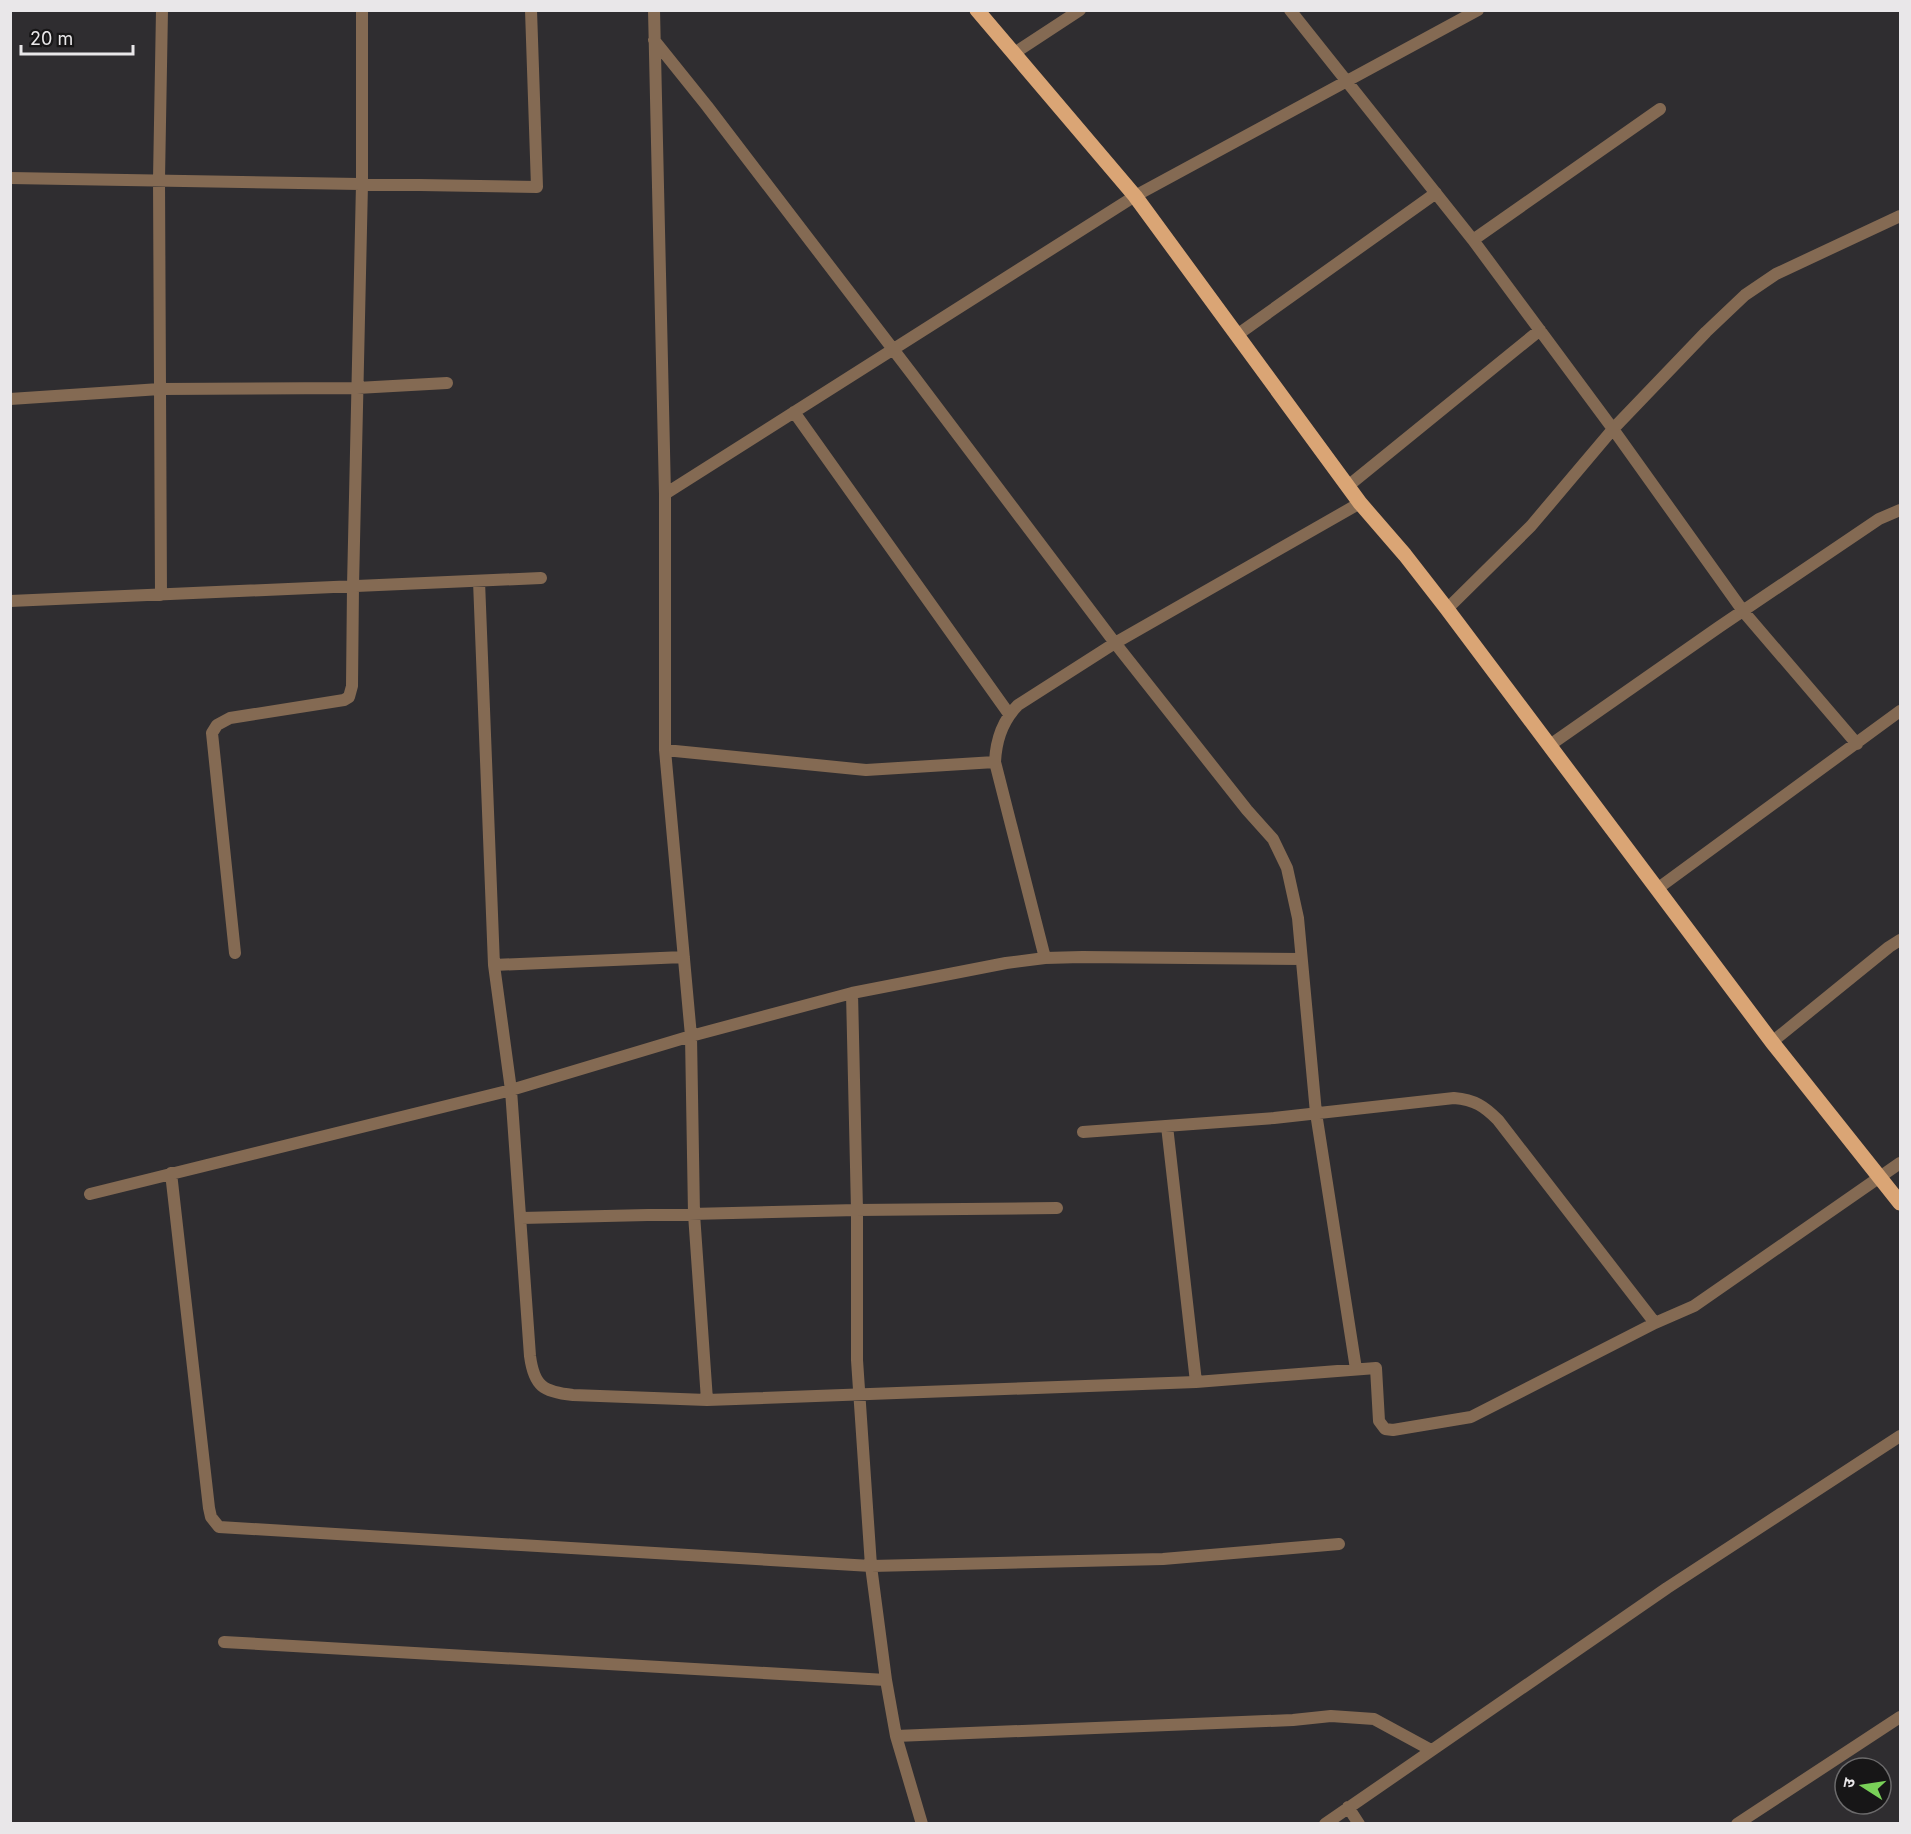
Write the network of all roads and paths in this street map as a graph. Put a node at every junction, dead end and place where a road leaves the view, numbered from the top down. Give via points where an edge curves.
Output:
1 (162, 10) edge
2 (362, 10) edge
3 (531, 10) edge
4 (654, 10) edge
5 (976, 10) edge
6 (1080, 10) edge
7 (1290, 10) edge
8 (1478, 10) edge
9 (654, 40) junction
10 (1013, 54) junction
11 (1347, 81) junction
12 (1660, 109) dead end
13 (10, 178) edge
14 (159, 179) junction
15 (362, 184) junction
16 (1436, 193) junction
17 (1135, 196) junction
18 (1900, 216) edge
19 (1473, 240) junction
20 (1540, 330) junction
21 (1237, 335) junction
22 (893, 350) junction
23 (447, 383) dead end
24 (357, 388) junction
25 (160, 389) junction
26 (10, 399) edge
27 (794, 412) junction
28 (1613, 429) junction
29 (1348, 486) junction
30 (665, 494) junction
31 (1360, 503) junction
32 (1900, 510) edge
33 (541, 578) dead end
34 (479, 581) junction
35 (353, 586) junction
36 (161, 595) junction
37 (10, 601) edge
38 (1447, 609) junction
39 (1743, 611) junction
40 (1114, 644) junction
41 (1900, 711) edge
42 (1009, 714) junction
43 (1857, 744) junction
44 (1550, 745) junction
45 (665, 750) junction
46 (995, 762) junction
47 (1657, 889) junction
48 (1900, 940) edge
49 (235, 952) dead end
50 (684, 957) junction
51 (1045, 958) junction
52 (1301, 959) junction
53 (494, 965) junction
54 (852, 993) junction
55 (691, 1036) junction
56 (1772, 1042) junction
57 (512, 1089) junction
58 (1316, 1113) junction
59 (1167, 1126) junction
60 (1083, 1132) dead end
61 (1900, 1163) edge
62 (171, 1173) junction
63 (1879, 1177) junction
64 (90, 1194) dead end
65 (1900, 1203) edge
66 (1057, 1208) dead end
67 (856, 1210) junction
68 (694, 1214) junction
69 (521, 1218) junction
70 (1655, 1323) junction
71 (1356, 1369) junction
72 (1196, 1382) junction
73 (858, 1395) junction
74 (707, 1400) junction
75 (1900, 1436) edge
76 (1338, 1544) dead end
77 (871, 1566) junction
78 (224, 1642) dead end
79 (886, 1680) junction
80 (1900, 1717) edge
81 (896, 1736) junction
82 (1431, 1750) junction
83 (1348, 1808) junction
84 (922, 1824) edge
85 (1325, 1824) edge
86 (1359, 1824) edge
87 (1737, 1824) edge

1 - 14 street
2 - 15 street
3 - 15 street via 537,187
4 - 9 street
5 - 10 main road
6 - 10 street
7 - 11 street
8 - 11 street
9 - 22 street
9 - 30 street
10 - 17 main road
11 - 16 street
11 - 17 street
12 - 19 street
13 - 14 street
14 - 15 street
14 - 25 street
15 - 24 street
16 - 19 street
16 - 21 street
17 - 21 main road
17 - 22 street
18 - 28 street via 1786,269 1745,295
19 - 20 street
20 - 28 street
20 - 29 street
21 - 29 main road
22 - 27 street
22 - 40 street
23 - 24 street
24 - 25 street
24 - 35 street
25 - 26 street
25 - 36 street
27 - 30 street
27 - 42 street
28 - 38 street via 1531,526
28 - 39 street
29 - 31 main road
30 - 45 street
31 - 38 main road
31 - 40 street
32 - 39 street via 1879,519
33 - 34 street
34 - 35 street
34 - 53 street
35 - 36 street
35 - 49 street via 349,697 230,718 216,725 212,733
36 - 37 street
38 - 44 main road
39 - 43 street
39 - 44 street
40 - 42 street
40 - 52 street via 1273,839 1287,868 1298,918
41 - 43 street
42 - 46 street via 998,739
43 - 47 street
44 - 47 main road
45 - 46 street via 866,770
45 - 50 street
46 - 51 street
47 - 56 main road
48 - 56 street
50 - 53 street
50 - 55 street
51 - 52 street
51 - 54 street
52 - 58 street
53 - 57 street
54 - 55 street
54 - 67 street
55 - 57 street
55 - 68 street
56 - 63 main road
57 - 62 street
57 - 69 street
58 - 59 street
58 - 70 street via 1454,1098 1484,1106
58 - 71 street
59 - 60 street
59 - 72 street
61 - 63 street
62 - 64 street
62 - 77 street via 209,1508 219,1527
63 - 65 main road
63 - 70 street via 1694,1306
66 - 67 street
67 - 68 street
67 - 73 street
68 - 69 street
68 - 74 street
69 - 74 street via 530,1356 537,1383 556,1393
70 - 71 street via 1471,1417 1432,1424 1385,1429 1379,1421 1376,1368
71 - 72 street
72 - 73 street
73 - 74 street
73 - 77 street
75 - 82 street via 1667,1588
76 - 77 street via 1163,1559
77 - 79 street
78 - 79 street
79 - 81 street
80 - 87 street
81 - 82 street via 1331,1716 1374,1719
81 - 84 street
82 - 83 street
83 - 85 street
83 - 86 street

